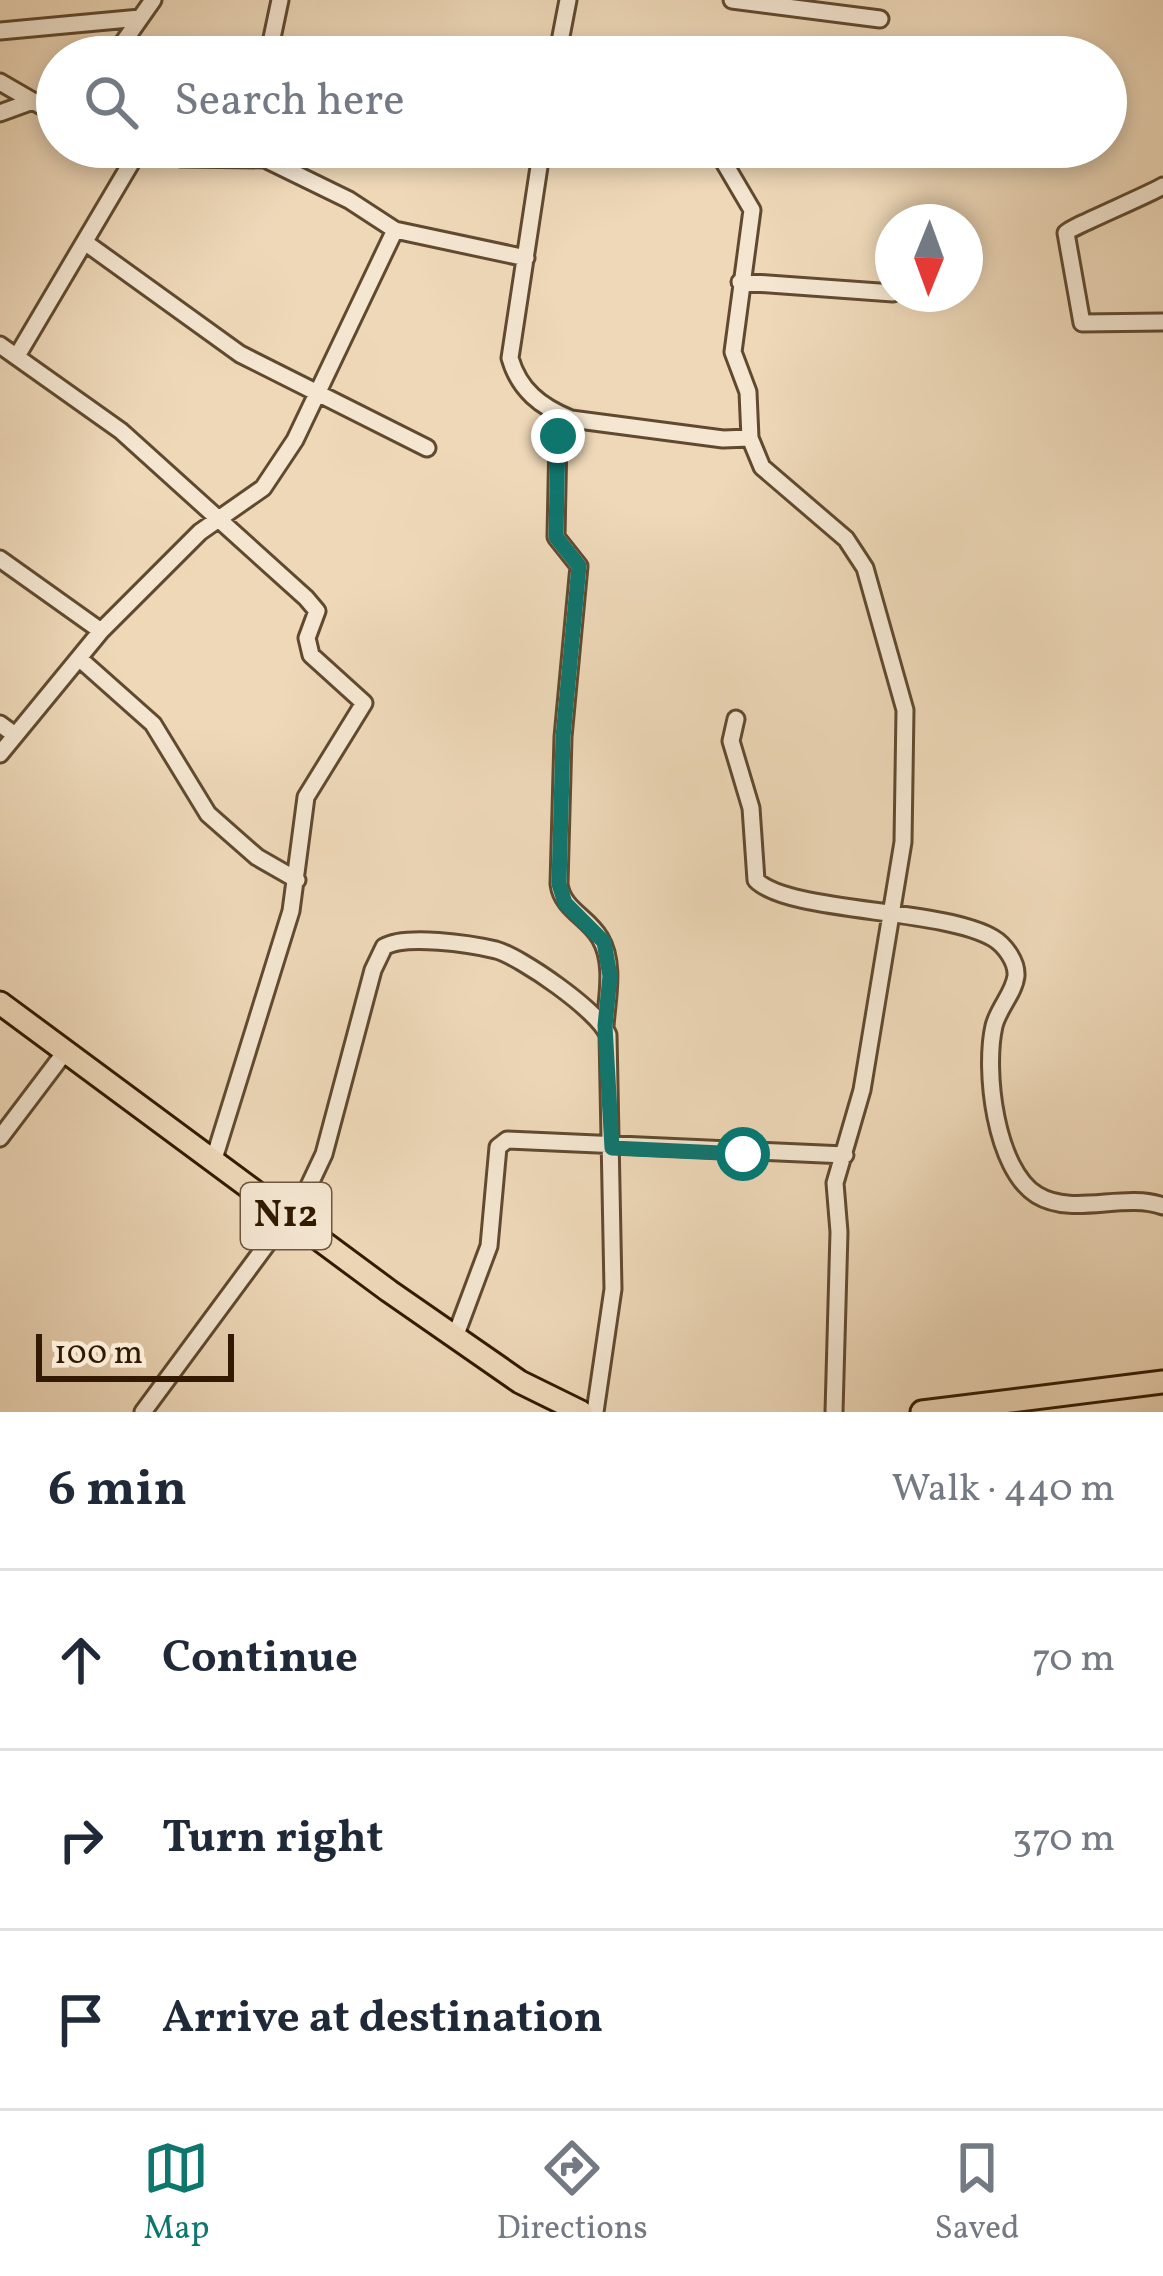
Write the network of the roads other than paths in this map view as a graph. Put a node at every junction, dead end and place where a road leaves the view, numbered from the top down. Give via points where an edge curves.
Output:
1 (153, 0) edge
2 (280, 0) edge
3 (568, 0) edge
4 (732, 0) edge
5 (769, 2) edge
6 (140, 19) junction
7 (880, 19) dead end
8 (0, 31) edge
9 (128, 36) edge
10 (272, 36) edge
11 (561, 36) edge
12 (0, 82) edge
13 (33, 100) junction
14 (36, 102) edge
15 (0, 113) edge
16 (121, 168) edge
17 (292, 168) edge
18 (539, 168) edge
19 (729, 168) edge
20 (1163, 186) edge
21 (395, 230) junction
22 (86, 243) junction
23 (526, 258) junction
24 (740, 281) junction
25 (875, 292) edge
26 (1163, 322) edge
27 (0, 345) edge
28 (17, 356) junction
29 (318, 388) junction
30 (551, 411) junction
31 (750, 438) junction
32 (427, 448) dead end
33 (223, 518) junction
34 (0, 559) edge
35 (101, 631) junction
36 (81, 660) junction
37 (736, 719) dead end
38 (0, 724) edge
39 (15, 735) junction
40 (0, 754) edge
41 (297, 880) junction
42 (891, 911) junction
43 (0, 1004) edge
44 (605, 1026) junction
45 (65, 1052) junction
46 (0, 1138) edge
47 (612, 1148) junction
48 (845, 1155) junction
49 (212, 1162) junction
50 (1163, 1206) edge
51 (289, 1218) junction
52 (455, 1337) junction
53 (1163, 1382) edge
54 (1044, 1403) edge
55 (142, 1412) edge
56 (581, 1412) edge
57 (595, 1412) edge
58 (834, 1412) edge
59 (922, 1412) edge

1 - 6 street
2 - 10 street
3 - 11 street
4 - 5 street
5 - 7 street
6 - 8 street
6 - 9 street
12 - 13 street
13 - 14 street
13 - 15 street
16 - 22 street
17 - 21 street
18 - 23 street
19 - 24 street via 750,200
20 - 26 street via 1066,233 1082,323
21 - 23 street
21 - 29 street
22 - 28 street
22 - 29 street via 240,354
23 - 30 street via 509,358 516,379
24 - 25 street
24 - 31 street via 733,352 748,392
27 - 28 street
28 - 33 street
29 - 32 street
29 - 33 street via 263,488
30 - 31 street
30 - 44 street via 558,436 556,537 579,566 559,884 565,903 604,942
31 - 42 street via 773,479 846,539 865,568 903,690 903,842
33 - 35 street
33 - 41 street via 317,611 307,638 311,655 364,703 306,796
34 - 35 street
35 - 36 street
36 - 39 street
36 - 41 street via 153,724 208,814
37 - 42 street via 731,741 752,808 756,880 775,892
38 - 39 street
39 - 40 street
41 - 49 street
42 - 48 street
42 - 50 street via 993,938 1010,955 1016,977 994,1024 991,1096 1012,1166 1027,1186 1056,1203
43 - 45 highway, N12
44 - 47 street
44 - 51 street via 500,951 410,938 384,947 324,1154
45 - 46 street
45 - 49 highway, N12
47 - 48 street
47 - 52 street via 507,1140 498,1148 489,1246
47 - 57 street via 614,1289
48 - 58 street via 835,1183
49 - 51 highway, N12
51 - 52 highway, N12
51 - 55 street
52 - 56 highway, N12
53 - 54 highway
54 - 59 highway

